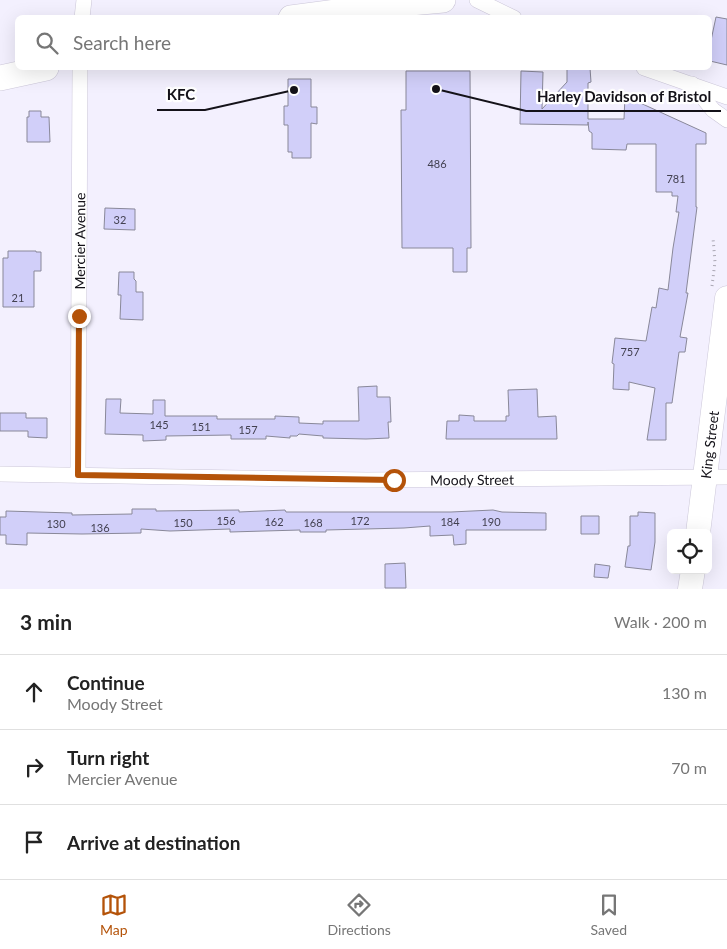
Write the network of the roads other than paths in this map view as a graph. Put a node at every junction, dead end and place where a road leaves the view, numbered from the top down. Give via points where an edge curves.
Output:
1 (84, 0) edge
2 (443, 0) edge
3 (477, 0) edge
4 (82, 15) edge
5 (314, 15) edge
6 (508, 15) edge
7 (37, 70) edge
8 (80, 70) edge
9 (650, 70) edge
10 (0, 78) edge
11 (692, 84) junction
12 (727, 97) edge
13 (727, 120) edge
14 (727, 298) edge
15 (0, 474) edge
16 (78, 475) junction
17 (716, 477) edge
18 (699, 529) edge
19 (692, 574) edge
20 (690, 589) edge

1 - 4 street
2 - 5 highway
3 - 6 street
7 - 10 highway
8 - 16 street, Mercier Avenue
9 - 11 street
11 - 12 street
11 - 13 street via 713,110
14 - 17 main road, King Street
15 - 16 street, Moody Street
16 - 17 street, Moody Street via 367,480
17 - 18 main road, King Street
19 - 20 main road

